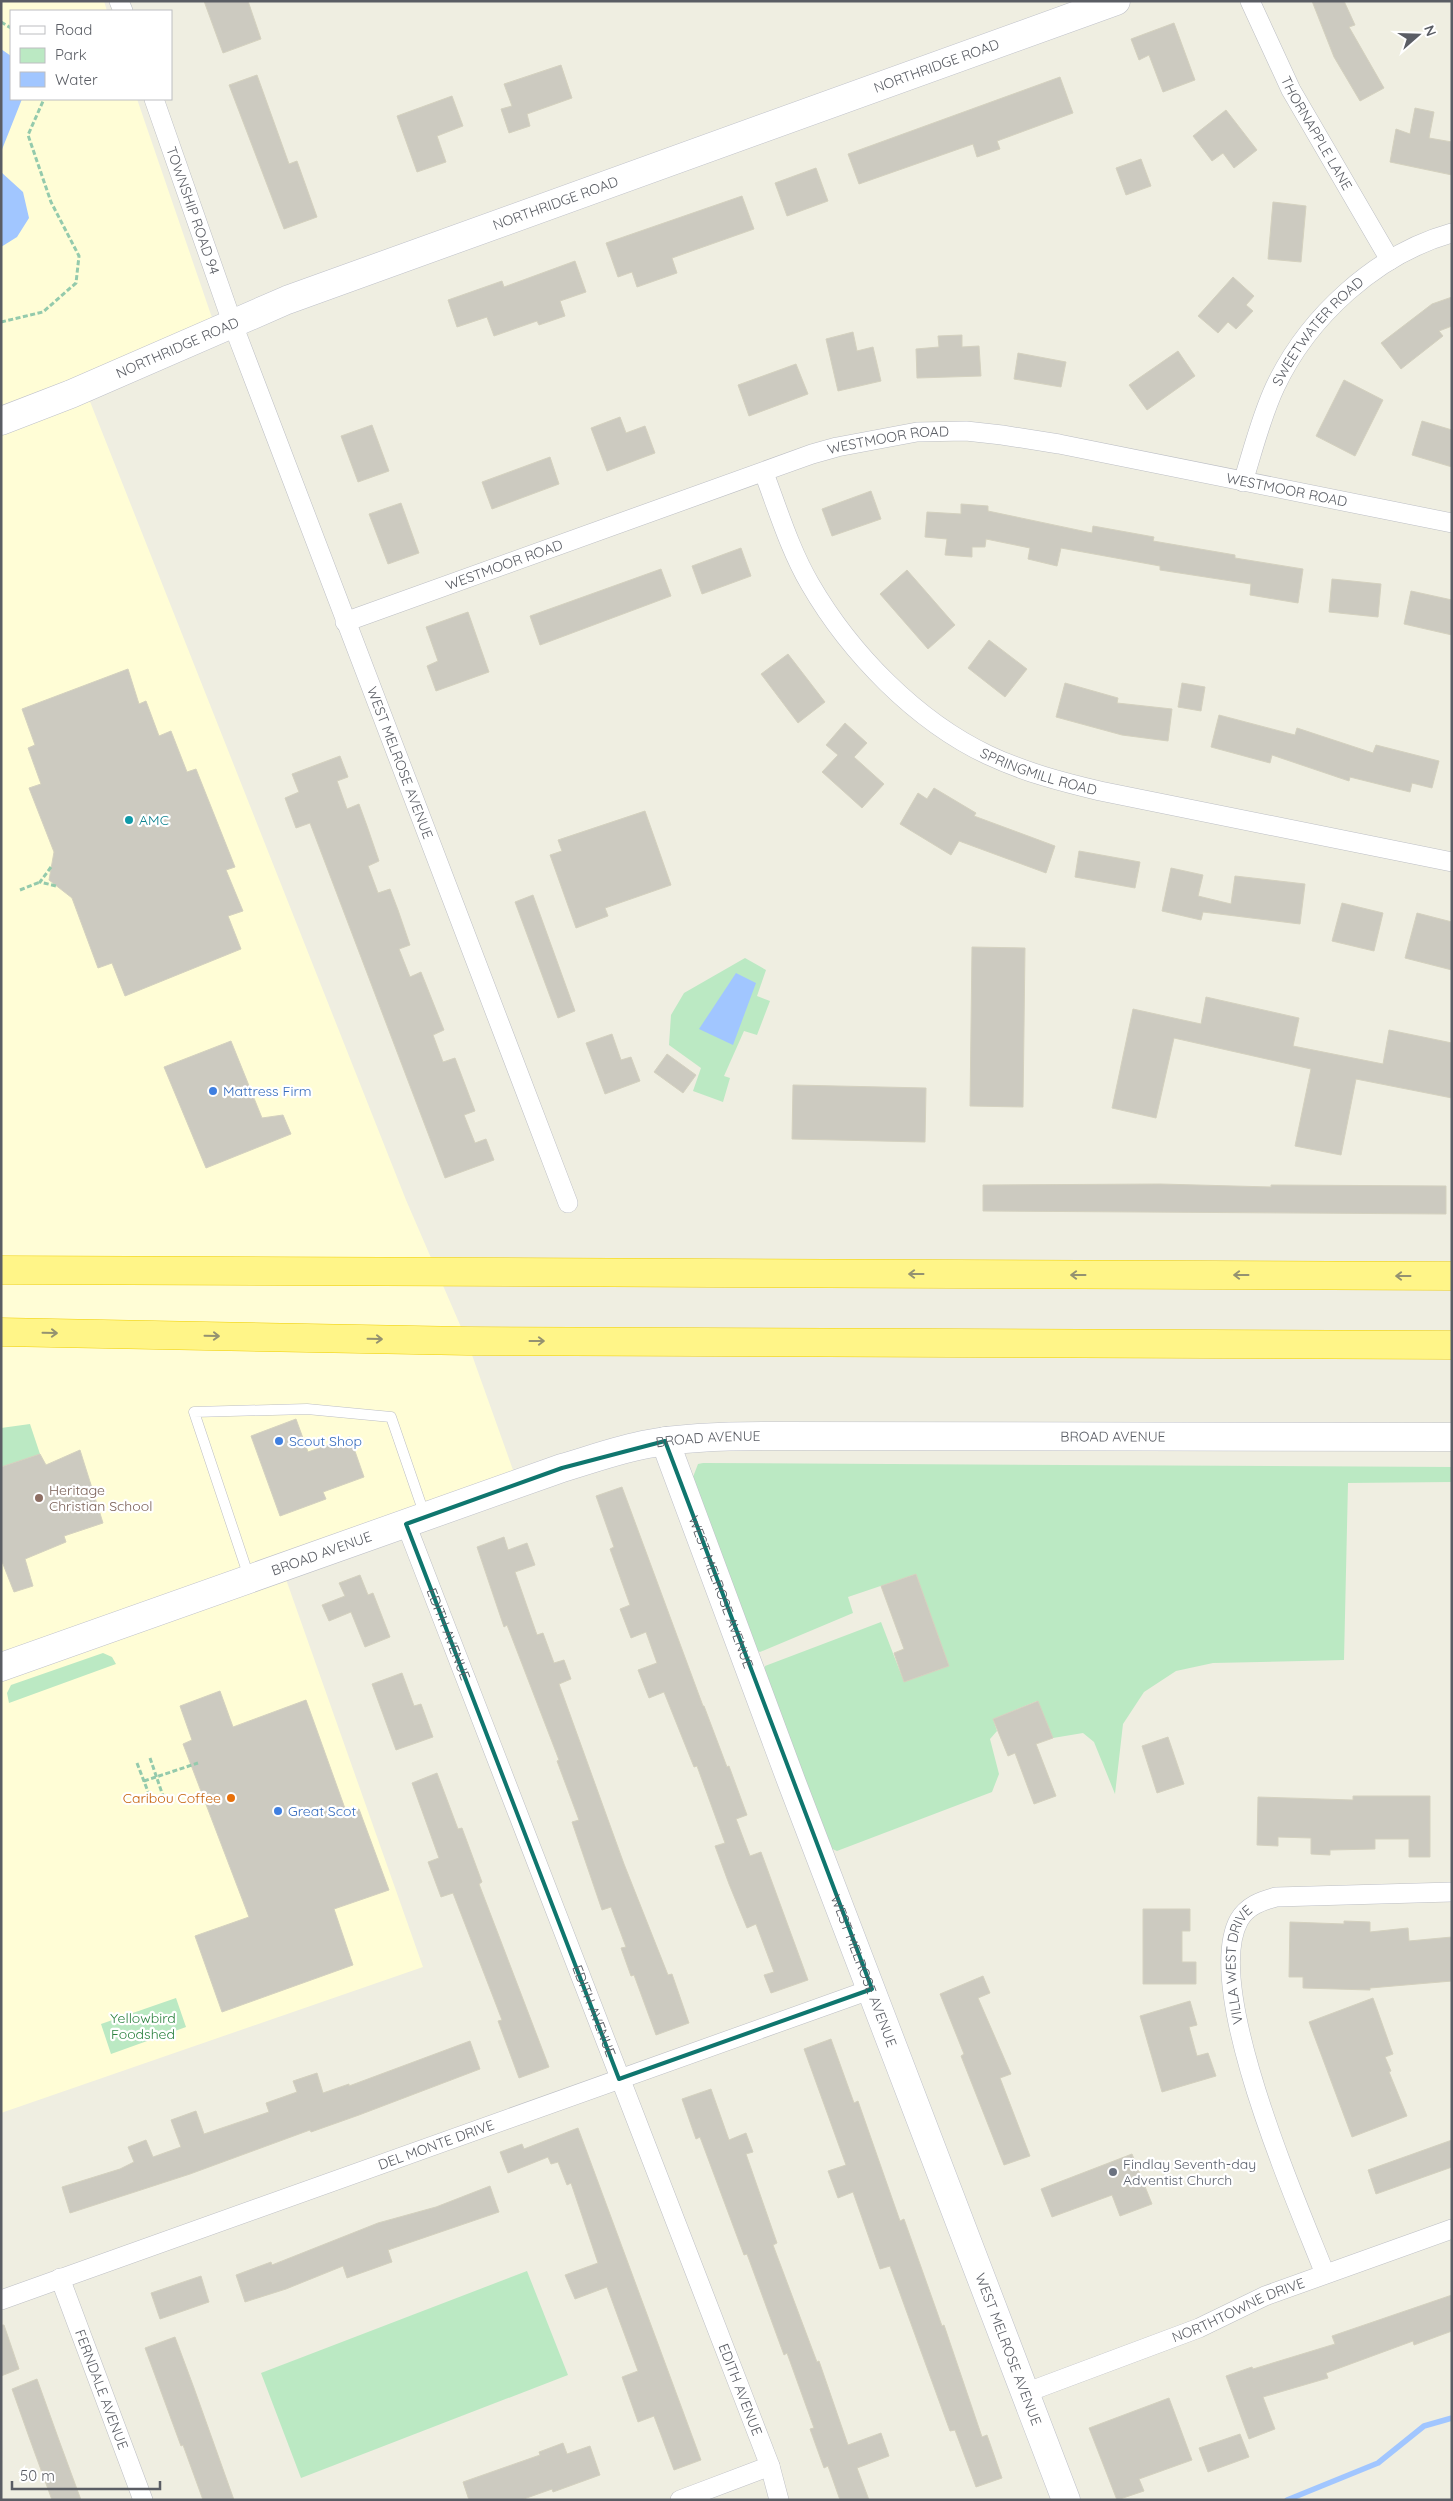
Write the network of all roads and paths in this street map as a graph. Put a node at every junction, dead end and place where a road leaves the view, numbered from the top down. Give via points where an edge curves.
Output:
1 (1116, 1) edge
2 (1250, 1) edge
3 (44, 100) edge
4 (154, 100) edge
5 (1452, 233) edge
6 (1390, 260) junction
7 (1, 322) edge
8 (232, 322) junction
9 (1, 421) edge
10 (764, 473) junction
11 (1243, 482) junction
12 (1452, 523) edge
13 (345, 622) junction
14 (1452, 862) edge
15 (51, 867) dead end
16 (40, 882) junction
17 (56, 886) dead end
18 (20, 890) dead end
19 (568, 1203) dead end
20 (1, 1270) edge
21 (1452, 1276) edge
22 (1, 1332) edge
23 (1452, 1345) edge
24 (1452, 1437) edge
25 (664, 1441) junction
26 (416, 1520) junction
27 (250, 1579) junction
28 (1, 1666) edge
29 (150, 1758) dead end
30 (137, 1762) dead end
31 (198, 1763) dead end
32 (157, 1777) junction
33 (144, 1781) junction
34 (164, 1796) dead end
35 (152, 1802) dead end
36 (1452, 1892) edge
37 (872, 1989) junction
38 (619, 2079) junction
39 (1452, 2229) edge
40 (1325, 2274) junction
41 (60, 2278) junction
42 (1, 2300) edge
43 (1025, 2393) junction
44 (770, 2466) junction
45 (143, 2500) edge
46 (680, 2500) edge
47 (779, 2500) edge
48 (1066, 2500) edge

1 - 8 main road, NORTHRIDGE ROAD via 296,296
2 - 6 street, THORNAPPLE LANE via 1291,90
3 - 7 path via 28,135 51,202 80,256 76,283 43,312
4 - 8 street, TOWNSHIP ROAD 94
5 - 6 street, SWEETWATER ROAD via 1420,244
6 - 11 street, SWEETWATER ROAD via 1346,293 1325,314 1289,361 1264,414
8 - 9 main road, NORTHRIDGE ROAD via 125,371
8 - 13 street, WEST MELROSE AVENUE
10 - 11 street, WESTMOOR ROAD via 837,447 917,432 966,431 1059,444
10 - 13 street, WESTMOOR ROAD
10 - 14 street, SPRINGMILL ROAD via 796,557 842,633 896,690 962,741 1015,766 1091,789
11 - 12 street, WESTMOOR ROAD
13 - 19 street, WEST MELROSE AVENUE
15 - 16 path
16 - 17 path
16 - 18 path
21 -> 20 highway
22 -> 23 highway via 467,1341
24 - 25 main road, BROAD AVENUE via 763,1436
25 - 26 main road, BROAD AVENUE via 600,1457
25 - 37 main road, WEST MELROSE AVENUE
26 - 27 main road, BROAD AVENUE
26 - 27 lane via 391,1418 307,1409 194,1412
26 - 38 street, EDITH AVENUE
27 - 28 main road, BROAD AVENUE
29 - 32 path
30 - 33 path
31 - 32 path
32 - 33 path
32 - 34 path
33 - 35 path
36 - 40 street, VILLA WEST DRIVE via 1276,1897 1249,1908 1234,1932 1230,1961 1232,1991 1243,2048
37 - 38 street, DEL MONTE DRIVE
37 - 43 main road, WEST MELROSE AVENUE
38 - 41 street, DEL MONTE DRIVE
38 - 44 street, EDITH AVENUE
39 - 40 street, NORTHTOWNE DRIVE
40 - 43 street, NORTHTOWNE DRIVE via 1265,2296 1200,2328
41 - 42 street, DEL MONTE DRIVE
41 - 45 street, FERNDALE AVENUE
43 - 48 main road, WEST MELROSE AVENUE
44 - 46 street
44 - 47 street, EDITH AVENUE

